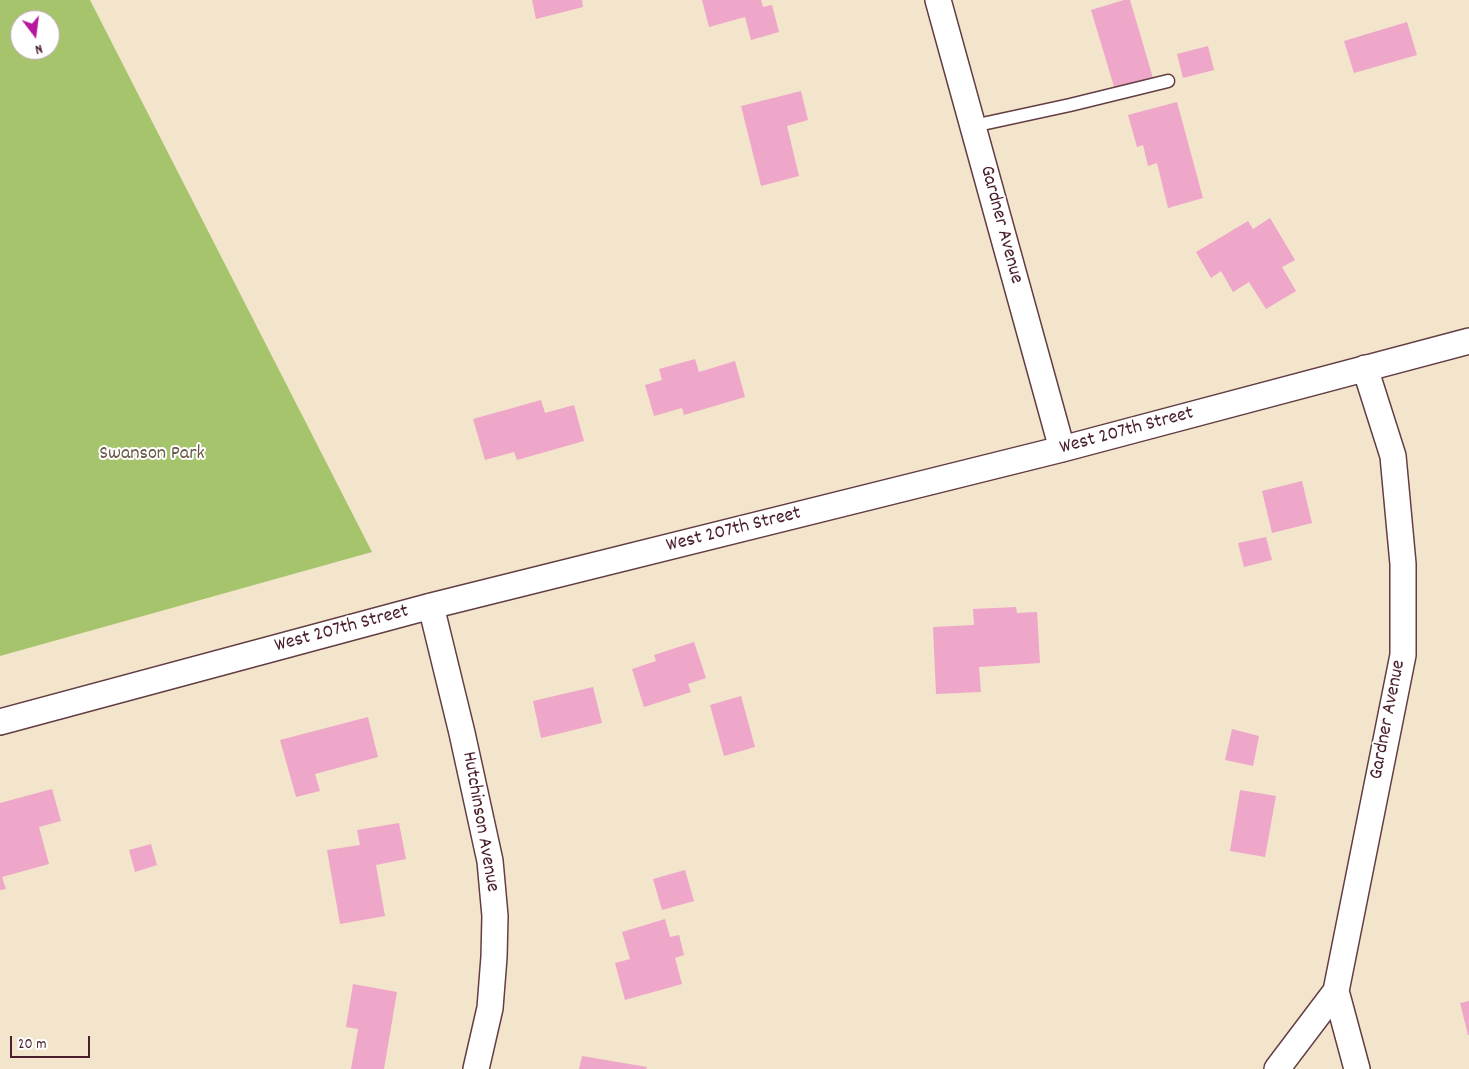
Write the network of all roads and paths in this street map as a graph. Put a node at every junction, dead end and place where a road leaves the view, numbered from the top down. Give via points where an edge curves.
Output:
1 (938, 0) edge
2 (1168, 81) dead end
3 (973, 126) junction
4 (1469, 341) edge
5 (1365, 368) junction
6 (1062, 449) junction
7 (431, 606) junction
8 (0, 722) edge
9 (1336, 991) junction
10 (476, 1069) edge
11 (1277, 1069) edge
12 (1357, 1069) edge

1 - 3 street, Gardner Avenue
2 - 3 lane
3 - 6 street, Gardner Avenue
4 - 5 street, West 207th Street
5 - 6 street, West 207th Street
5 - 9 street, Gardner Avenue via 1393,456 1403,564 1403,655
6 - 7 street, West 207th Street
7 - 8 street, West 207th Street
7 - 10 street, Hutchinson Avenue via 490,862 494,956 490,1008
9 - 11 street
9 - 12 street, Gardner Avenue

